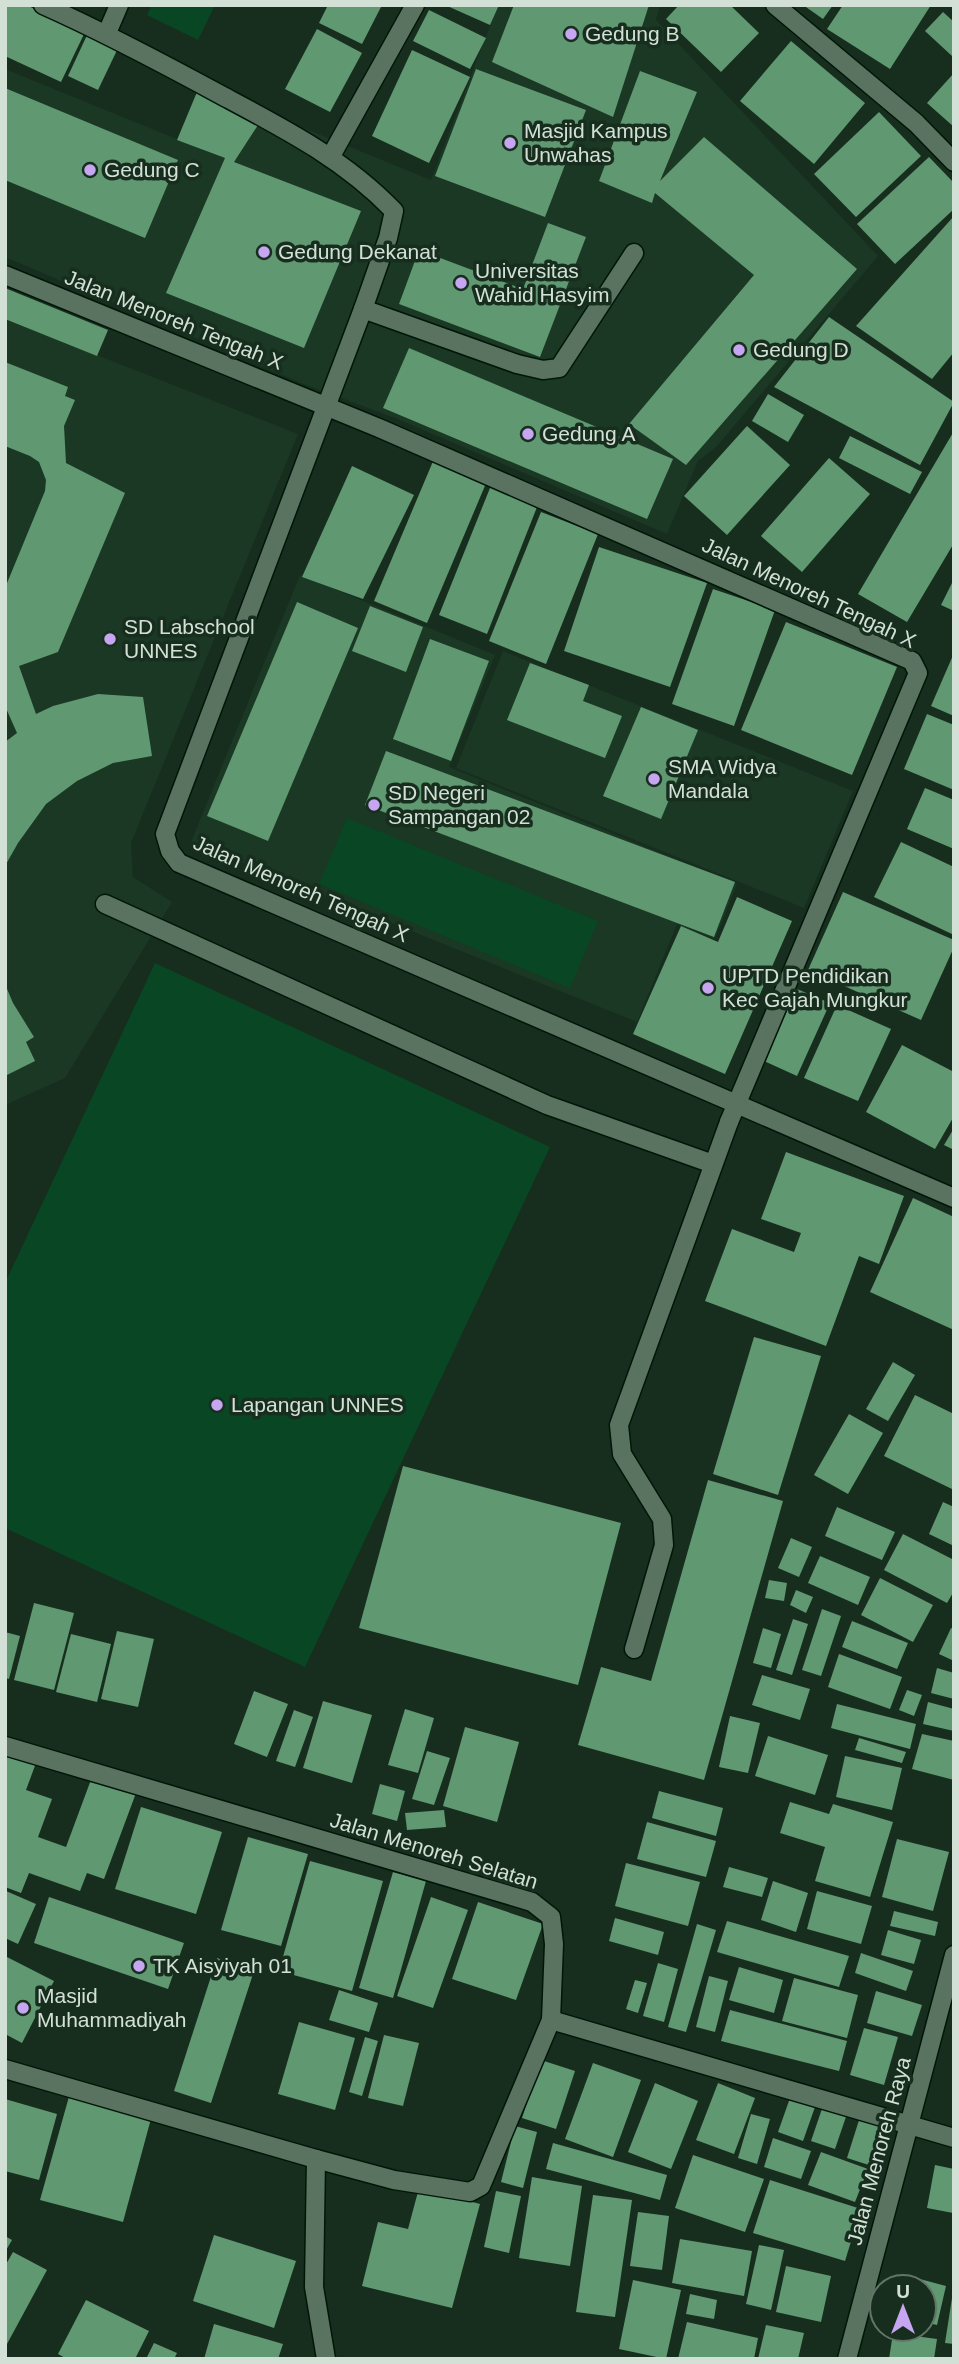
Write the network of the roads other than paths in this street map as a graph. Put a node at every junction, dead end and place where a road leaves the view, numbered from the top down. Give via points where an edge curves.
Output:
1 (43, 5) edge
2 (119, 5) edge
3 (415, 5) edge
4 (775, 5) edge
5 (107, 33) junction
6 (331, 156) junction
7 (954, 162) edge
8 (634, 253) dead end
9 (5, 275) edge
10 (363, 309) junction
11 (326, 406) junction
12 (105, 904) dead end
13 (737, 1104) junction
14 (713, 1164) junction
15 (954, 1198) edge
16 (634, 1649) dead end
17 (5, 1746) edge
18 (954, 1955) edge
19 (551, 2020) junction
20 (5, 2069) edge
21 (909, 2124) junction
22 (954, 2138) edge
23 (316, 2159) junction
24 (326, 2359) edge
25 (847, 2359) edge

1 - 5 street
2 - 5 street
3 - 6 street
4 - 7 street via 916,123
5 - 6 street
6 - 10 street, Jalan Menoreh Tengah X via 394,211
8 - 10 street via 559,369 517,364
9 - 11 street, Jalan Menoreh Tengah X
10 - 11 street, Jalan Menoreh Tengah X
11 - 13 street, Jalan Menoreh Tengah X via 165,835 170,851 178,863
11 - 13 street, Jalan Menoreh Tengah X via 912,661 918,673
12 - 14 street via 547,1105
13 - 14 street, Jalan Menoreh Tengah X
13 - 15 street, Jalan Menoreh Tengah X
14 - 16 street, Jalan Menoreh Tengah X via 619,1425 622,1454 662,1519 664,1545
17 - 19 street, Jalan Menoreh Selatan via 532,1902 551,1917
18 - 21 street, Jalan Menoreh Raya
19 - 21 street
19 - 23 street via 481,2186 470,2192 394,2180
20 - 23 street
21 - 22 street
21 - 25 street, Jalan Menoreh Raya
23 - 24 street via 314,2287

